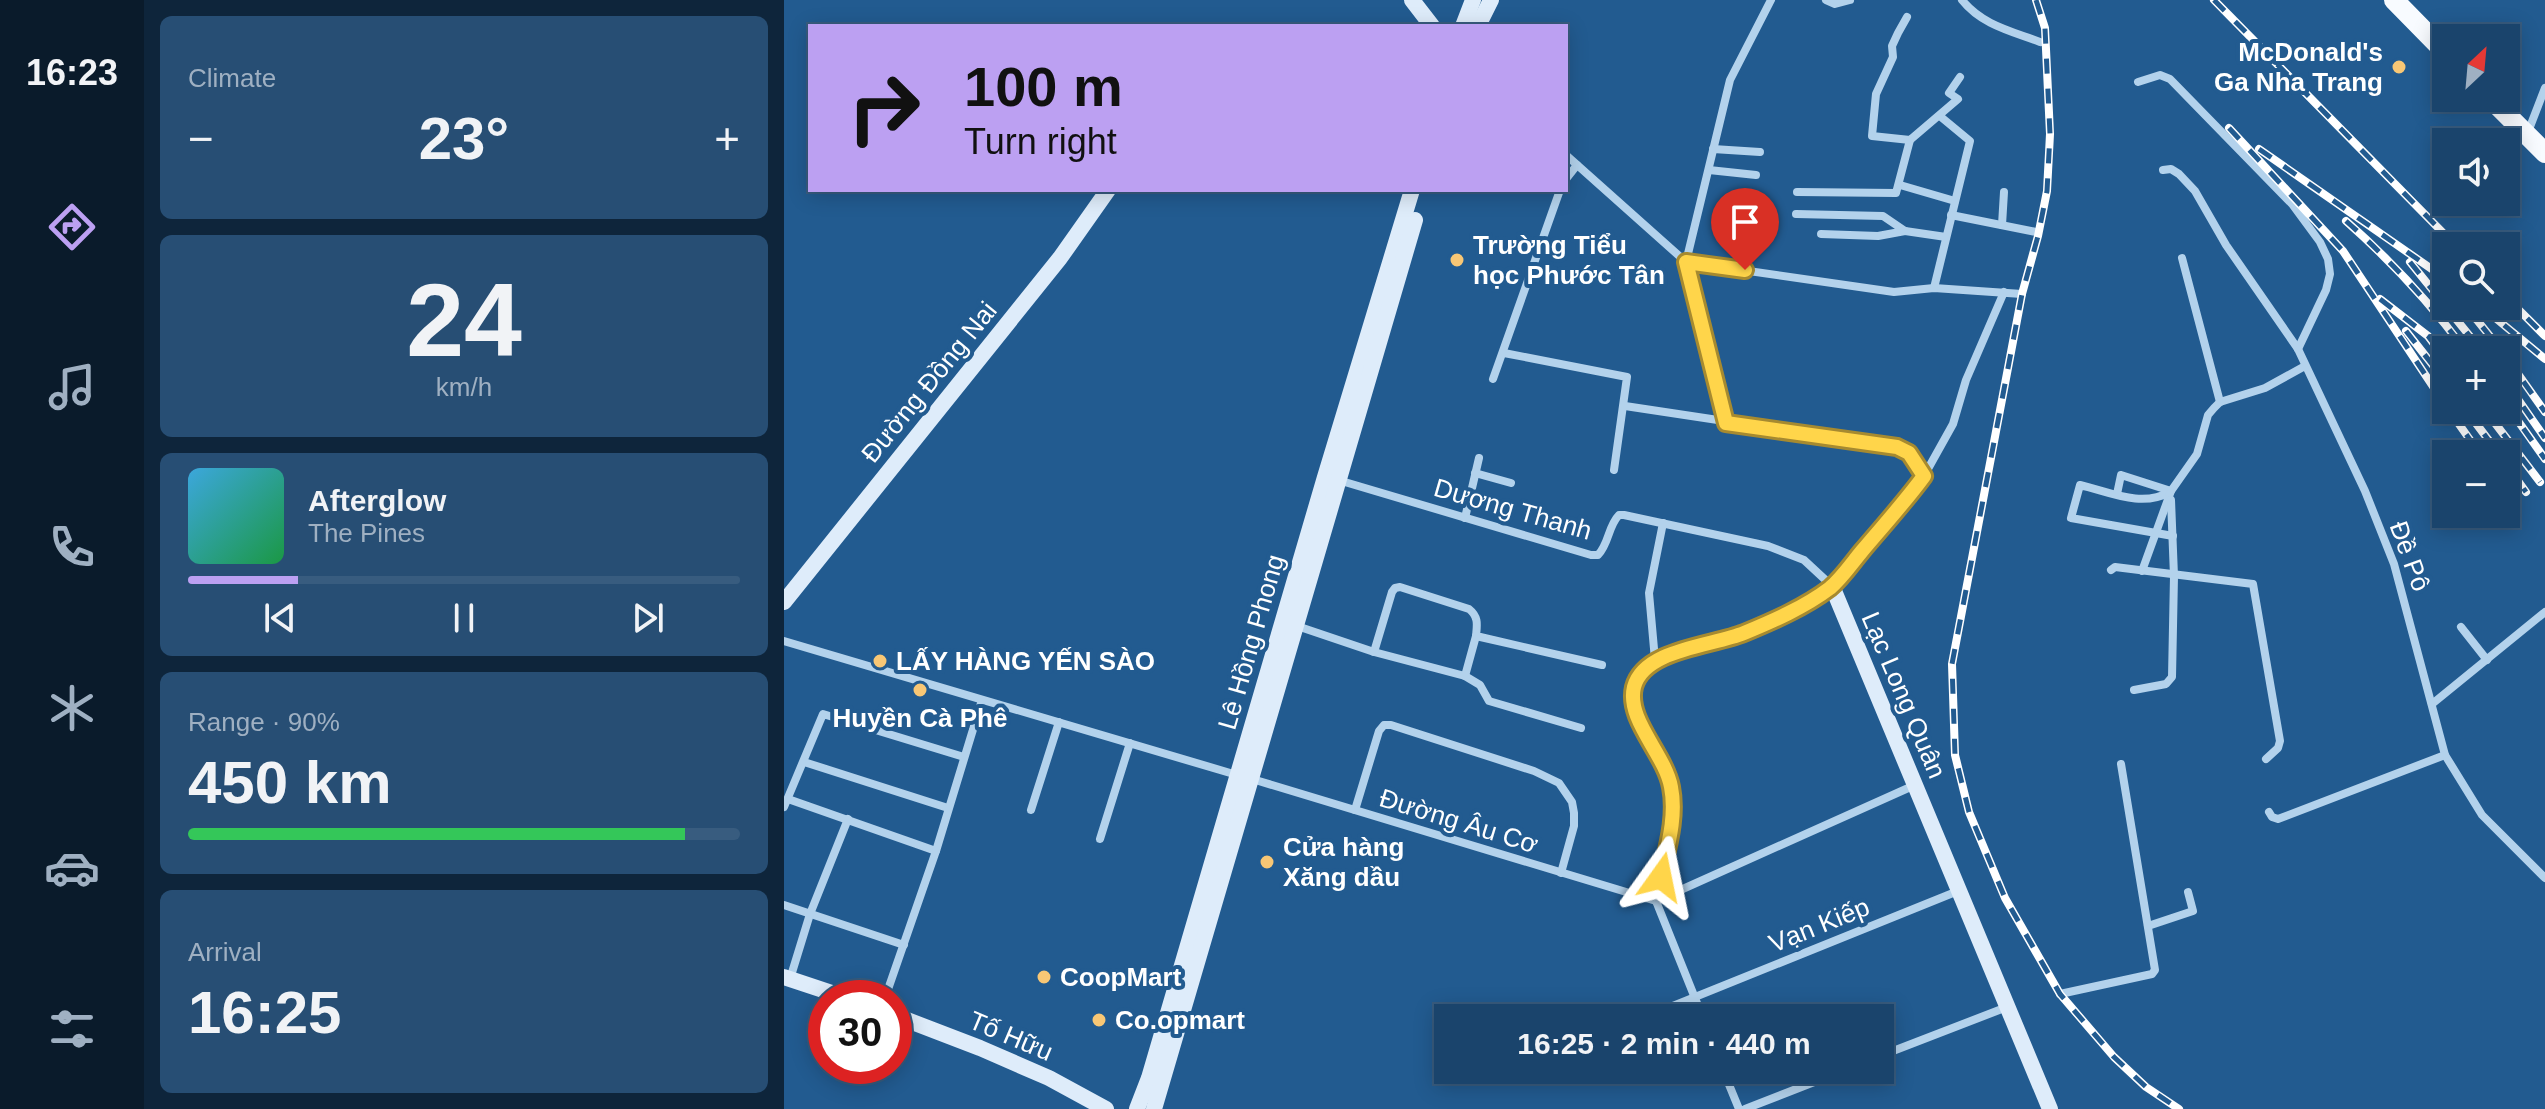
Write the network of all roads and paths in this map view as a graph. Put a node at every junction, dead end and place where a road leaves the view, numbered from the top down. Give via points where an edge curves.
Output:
1 (1412, 0) edge
2 (1473, 0) edge
3 (1491, 0) edge
4 (1771, 0) edge
5 (1826, 0) edge
6 (1850, 0) edge
7 (1962, 0) edge
8 (2394, 0) edge
9 (1907, 17) dead end
10 (1430, 24) edge
11 (1464, 24) edge
12 (1479, 24) edge
13 (2432, 39) edge
14 (2040, 42) dead end
15 (1960, 77) dead end
16 (2138, 82) dead end
17 (2545, 88) edge
18 (2504, 112) edge
19 (1941, 117) junction
20 (2527, 135) junction
21 (1910, 140) junction
22 (1713, 149) junction
23 (1760, 152) dead end
24 (2545, 153) edge
25 (1568, 157) edge
26 (1577, 165) junction
27 (1709, 170) junction
28 (2163, 170) dead end
29 (1756, 175) dead end
30 (1568, 176) edge
31 (1900, 185) junction
32 (1107, 192) edge
33 (1411, 192) edge
34 (1422, 192) edge
35 (1559, 192) edge
36 (1797, 192) dead end
37 (2004, 192) dead end
38 (1955, 201) junction
39 (1796, 214) dead end
40 (1951, 215) junction
41 (2002, 225) junction
42 (1905, 231) junction
43 (2036, 232) dead end
44 (1821, 234) dead end
45 (1946, 237) junction
46 (2182, 258) dead end
47 (1686, 262) junction
48 (1934, 288) junction
49 (2004, 292) junction
50 (2022, 294) dead end
51 (2298, 349) junction
52 (1504, 353) junction
53 (2305, 366) junction
54 (1493, 379) dead end
55 (2220, 402) junction
56 (1625, 406) junction
57 (1726, 423) junction
58 (1479, 458) dead end
59 (1614, 470) dead end
60 (1475, 473) junction
61 (1924, 476) junction
62 (1331, 478) junction
63 (1511, 483) dead end
64 (2171, 491) junction
65 (2117, 494) junction
66 (1465, 518) junction
67 (1663, 523) junction
68 (2157, 534) junction
69 (2173, 536) junction
70 (2111, 570) dead end
71 (2142, 571) junction
72 (2174, 576) junction
73 (1832, 586) junction
74 (786, 592) edge
75 (2545, 612) edge
76 (1297, 626) junction
77 (2461, 627) dead end
78 (1476, 636) junction
79 (784, 641) edge
80 (1374, 652) junction
81 (1655, 660) junction
82 (2487, 660) junction
83 (1602, 665) dead end
84 (1465, 676) junction
85 (2134, 690) dead end
86 (982, 700) junction
87 (2432, 704) junction
88 (1059, 722) junction
89 (1581, 728) dead end
90 (1130, 743) junction
91 (2445, 755) junction
92 (964, 757) junction
93 (2266, 759) dead end
94 (804, 762) junction
95 (2121, 764) dead end
96 (1244, 777) junction
97 (1915, 785) junction
98 (786, 803) edge
99 (948, 808) junction
100 (1031, 810) dead end
101 (1355, 810) junction
102 (2269, 812) dead end
103 (848, 819) junction
104 (1100, 839) dead end
105 (936, 851) junction
106 (1561, 873) junction
107 (2545, 878) edge
108 (1959, 890) junction
109 (2188, 892) dead end
110 (1656, 901) junction
111 (784, 905) edge
112 (810, 914) junction
113 (2148, 926) junction
114 (904, 945) junction
115 (787, 978) edge
116 (891, 980) edge
117 (808, 985) edge
118 (2060, 994) dead end
119 (1694, 997) junction
120 (1677, 1004) edge
121 (1697, 1004) edge
122 (2008, 1007) junction
123 (912, 1022) edge
124 (1894, 1051) edge
125 (1730, 1084) edge
126 (1808, 1084) edge
127 (1106, 1109) edge
128 (1137, 1109) edge
129 (1154, 1109) edge
130 (1742, 1109) edge
131 (2050, 1109) edge

1 - 10 main road
2 - 11 main road
3 - 12 main road
4 - 22 street via 1730,80
5 - 6 street
7 - 14 street via 1991,24
8 - 13 main road
9 - 21 street via 1876,94 1872,136
15 - 19 street via 1949,93 1958,99
16 - 51 street via 2160,75 2170,79 2292,204 2320,242 2330,274
17 - 20 street
18 - 20 main road
19 - 21 street
19 - 38 street via 1970,141
20 - 24 main road
21 - 31 street
22 - 23 street
22 - 27 street
25 - 26 street
26 - 30 street
26 - 47 street
27 - 29 street
27 - 47 street
28 - 51 street, Đề Pô via 2171,169 2189,183
31 - 36 street via 1896,193
31 - 38 street
32 - 74 main road, Đường Đồng Nai via 1060,258
33 - 62 main road, Lê Hồng Phong
34 - 62 main road, Lê Hồng Phong
35 - 52 street
37 - 41 street
38 - 40 street
39 - 42 street via 1883,216
40 - 41 street
40 - 45 street
41 - 43 street
42 - 44 street via 1878,236
42 - 45 street
45 - 48 street
46 - 55 street
47 - 48 street via 1894,292
47 - 57 street
48 - 49 street
49 - 50 street
49 - 61 street via 1953,424
51 - 53 street, Đề Pô
52 - 54 street
52 - 56 street via 1627,377
53 - 55 street via 2265,388
53 - 87 street, Đề Pô via 2394,564
55 - 64 street via 2208,415 2197,454
56 - 57 street
56 - 59 street
57 - 61 street via 1897,447 1909,453
58 - 60 street
60 - 63 street
60 - 66 street
61 - 73 street
62 - 66 street, Dương Thanh
62 - 76 main road, Lê Hồng Phong
62 - 96 main road, Lê Hồng Phong
64 - 65 street via 2141,500
64 - 65 street via 2121,475
64 - 68 street
64 - 69 street
65 - 68 street via 2080,485 2071,518
66 - 67 street, Dương Thanh via 1591,555 1603,550 1619,515
67 - 73 street, Dương Thanh via 1768,546 1804,560
67 - 81 street via 1649,593
68 - 69 street
68 - 71 street
69 - 72 street
70 - 71 street
71 - 72 street
72 - 85 street via 2172,677 2166,684
72 - 93 street via 2253,584 2280,741
73 - 81 street via 1753,629
73 - 97 main road, Lạc Long Quân
75 - 82 street
76 - 80 street
76 - 96 main road, Lê Hồng Phong
77 - 82 street
78 - 80 street via 1475,613 1469,609 1400,587 1395,588
78 - 83 street
78 - 84 street
79 - 86 street, Đường Âu Cơ
80 - 84 street
81 - 110 street via 1642,670 1632,699 1672,789
82 - 87 street
84 - 89 street via 1480,685 1489,701
86 - 88 street, Đường Âu Cơ
86 - 92 street
87 - 91 street, Đề Pô
88 - 90 street, Đường Âu Cơ
88 - 100 street
90 - 96 street, Đường Âu Cơ
90 - 104 street
91 - 102 street via 2278,819
91 - 107 street, Đề Pô via 2482,815
92 - 94 street via 823,714
92 - 99 street
94 - 98 street
94 - 99 street
95 - 113 street
96 - 101 street, Đường Âu Cơ
96 - 128 main road, Lê Hồng Phong
96 - 129 main road, Lê Hồng Phong
97 - 108 main road, Lạc Long Quân
97 - 110 street
98 - 103 street
99 - 105 street
101 - 106 street, Đường Âu Cơ
101 - 106 street via 1379,731 1391,725 1559,783 1574,813
103 - 105 street
103 - 112 street
105 - 114 street
106 - 110 street, Đường Âu Cơ
108 - 119 street, Vạn Kiếp
108 - 122 main road, Lạc Long Quân
109 - 113 street via 2193,911
110 - 119 street
111 - 112 street
112 - 114 street
112 - 115 street
113 - 118 street via 2156,966 2152,974
114 - 116 street
115 - 117 main road
119 - 120 street, Vạn Kiếp
119 - 121 street
122 - 124 street
122 - 131 main road, Lạc Long Quân
123 - 127 main road, Tố Hữu via 1036,1072
125 - 130 street
126 - 130 street

